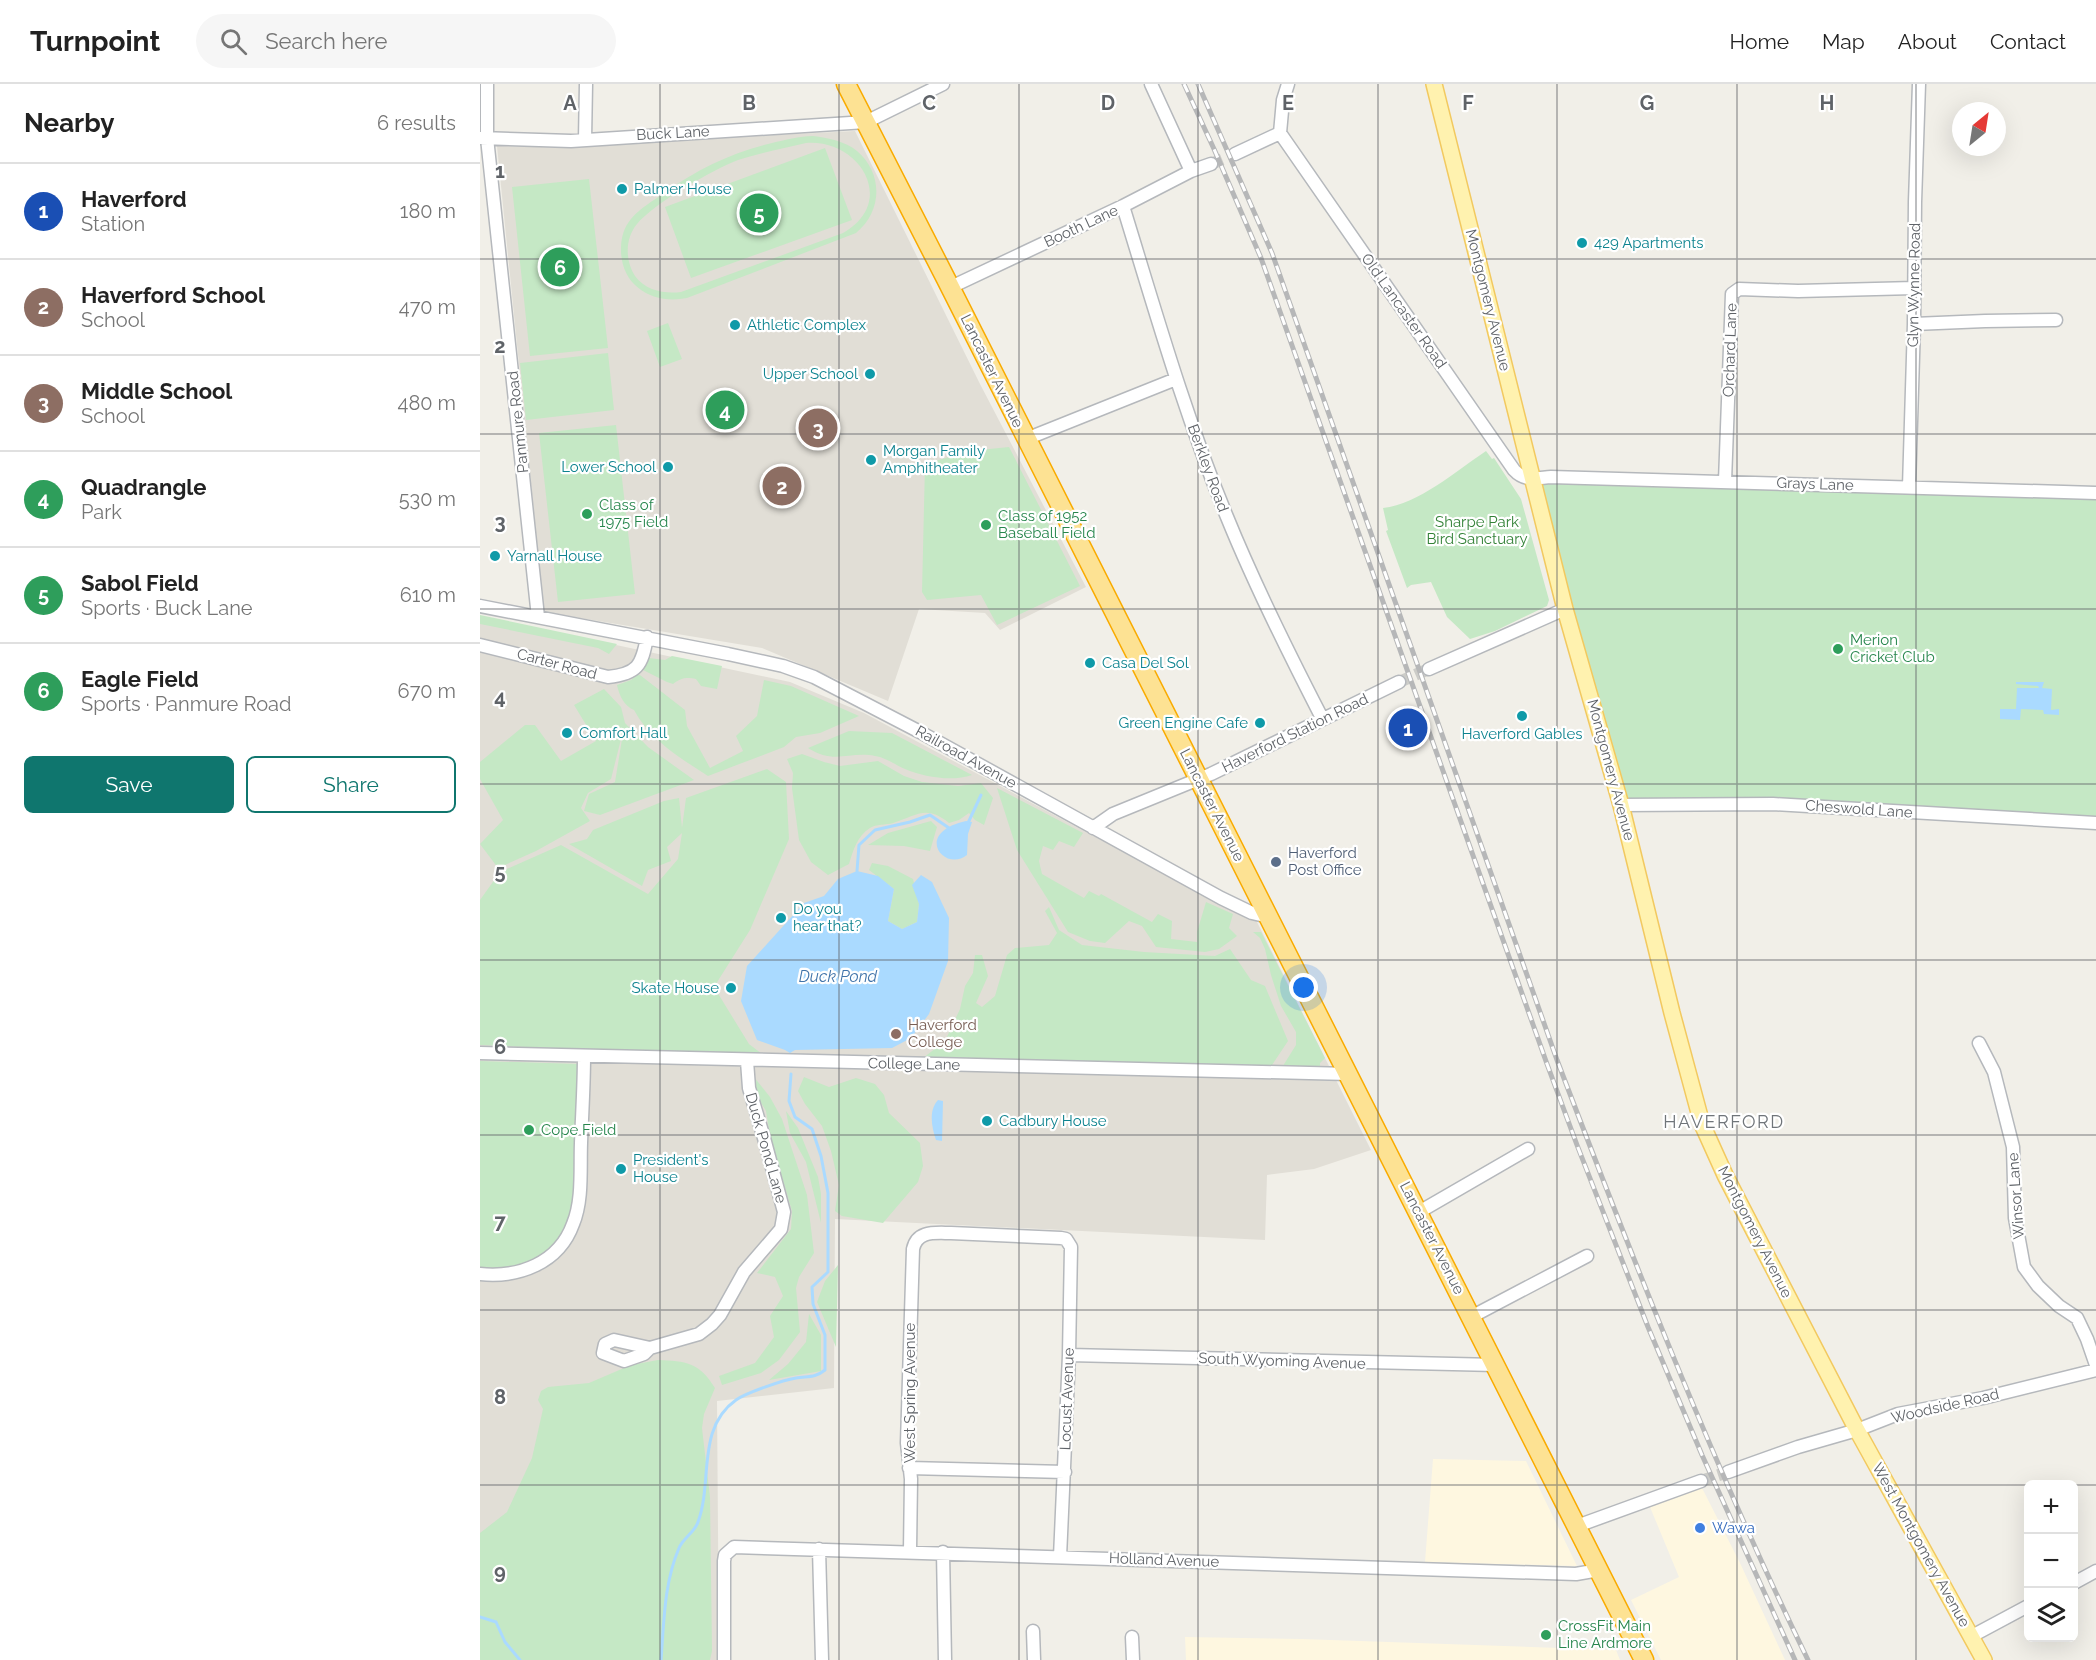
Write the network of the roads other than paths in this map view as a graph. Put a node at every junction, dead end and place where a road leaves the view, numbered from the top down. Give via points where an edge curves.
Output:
1 (487, 84) edge
2 (586, 84) edge
3 (846, 84) edge
4 (943, 84) edge
5 (1151, 84) edge
6 (1288, 84) edge
7 (1434, 84) edge
8 (1919, 84) edge
9 (866, 122) junction
10 (1280, 133) junction
11 (484, 138) edge
12 (585, 140) junction
13 (1235, 154) tunnel mouth
14 (1211, 164) tunnel mouth
15 (1191, 171) junction
16 (1124, 206) junction
17 (951, 287) junction
18 (1914, 288) junction
19 (2056, 320) dead end
20 (1914, 324) junction
21 (1176, 379) junction
22 (1026, 439) junction
23 (1533, 479) junction
24 (1725, 481) junction
25 (1909, 487) junction
26 (2096, 493) edge
27 (480, 606) edge
28 (1565, 609) junction
29 (538, 617) junction
30 (647, 637) junction
31 (480, 645) edge
32 (1429, 669) tunnel mouth
33 (1399, 682) tunnel mouth
34 (1322, 718) junction
35 (1198, 779) junction
36 (1621, 805) junction
37 (2096, 824) edge
38 (1093, 828) junction
39 (1269, 917) junction
40 (1979, 1043) dead end
41 (480, 1053) edge
42 (585, 1056) junction
43 (747, 1061) junction
44 (1349, 1074) junction
45 (1528, 1149) dead end
46 (1419, 1212) junction
47 (1069, 1242) joint
48 (1587, 1256) dead end
49 (480, 1274) edge
50 (1471, 1317) junction
51 (650, 1348) dead end
52 (1069, 1351) junction
53 (1496, 1365) junction
54 (2096, 1365) edge
55 (2096, 1370) edge
56 (1857, 1430) junction
57 (909, 1468) junction
58 (1065, 1472) junction
59 (1728, 1472) tunnel mouth
60 (1701, 1481) tunnel mouth
61 (1577, 1526) junction
62 (819, 1549) junction
63 (910, 1551) junction
64 (943, 1552) junction
65 (1060, 1557) junction
66 (1599, 1570) junction
67 (2096, 1571) edge
68 (2078, 1580) edge
69 (2024, 1608) edge
70 (1033, 1631) dead end
71 (1972, 1636) junction
72 (1132, 1637) dead end
73 (724, 1660) edge
74 (822, 1660) edge
75 (945, 1660) edge
76 (1034, 1660) edge
77 (1133, 1660) edge
78 (1644, 1660) edge
79 (1984, 1660) edge

1 - 11 street, Panmure Road
2 - 12 street
3 - 9 highway, Lancaster Avenue
4 - 9 street
5 - 15 street
6 - 10 street
7 - 23 main road, Montgomery Avenue
8 - 18 street, Glyn Wynne Road
9 - 12 street, Buck Lane
9 - 17 highway, Lancaster Avenue
10 - 13 street
10 - 23 street, Old Lancaster Road via 1514,470
11 - 12 street, Buck Lane
11 - 29 street, Panmure Road
14 - 15 street, Booth Lane
15 - 16 street, Booth Lane
16 - 17 street, Booth Lane
16 - 21 street, Berkley Road
17 - 22 highway, Lancaster Avenue
18 - 20 street, Glyn Wynne Road
18 - 24 street, Orchard Lane via 1739,289 1732,294
19 - 20 street
20 - 25 street, Glyn Wynne Road
21 - 22 street
21 - 34 street, Berkley Road via 1226,516
22 - 35 highway, Lancaster Avenue
23 - 24 street, Grays Lane
23 - 28 main road, Montgomery Avenue
24 - 25 street, Grays Lane
25 - 26 street, Grays Lane
27 - 29 street, Railroad Avenue
28 - 32 street
28 - 36 main road, Montgomery Avenue
29 - 30 street, Railroad Avenue
30 - 31 street, Carter Road via 636,668 626,675 608,677
30 - 38 street, Railroad Avenue via 768,662 814,677
33 - 34 street, Haverford Station Road
34 - 35 street, Haverford Station Road
35 - 38 street, Haverford Station Road via 1113,814
35 - 39 highway, Lancaster Avenue
36 - 37 street, Cheswold Lane via 1773,804
36 - 56 main road, Montgomery Avenue via 1702,1124
38 - 39 street, Railroad Avenue via 1252,914
39 - 44 highway, Lancaster Avenue
40 - 54 street, Winsor Lane via 1994,1072 2013,1147 2015,1218 2024,1267 2038,1286 2077,1318
41 - 42 street, College Lane
42 - 43 street, College Lane
42 - 49 street via 580,1181 574,1223 563,1243 542,1263 520,1272
43 - 44 street, College Lane
43 - 51 street, Duck Pond Lane via 749,1088 784,1212 781,1229 744,1272 712,1324 699,1334
44 - 46 highway, Lancaster Avenue
45 - 46 street
46 - 50 highway, Lancaster Avenue
47 - 52 street, Locust Avenue
47 - 57 street, West Spring Avenue via 1061,1238 951,1233 933,1233 915,1242 910,1287
48 - 50 street
50 - 53 highway, Lancaster Avenue
52 - 53 street, South Wyoming Avenue
52 - 58 street, Locust Avenue
53 - 61 highway, Lancaster Avenue
55 - 56 street, Woodside Road via 1898,1414
56 - 59 street, Woodside Road
56 - 71 main road, West Montgomery Avenue
57 - 58 street
57 - 63 street, West Spring Avenue
58 - 65 street, Locust Avenue
60 - 61 street
61 - 66 highway, Lancaster Avenue
62 - 63 street, Holland Avenue
62 - 73 street, Holland Avenue via 734,1546 729,1550 723,1570
62 - 74 street
63 - 64 street, Holland Avenue
64 - 65 street, Holland Avenue
64 - 75 street
65 - 66 street, Holland Avenue via 1576,1574
66 - 78 highway, Lancaster Avenue
67 - 68 street
69 - 71 street
70 - 76 street
71 - 79 main road, West Montgomery Avenue
72 - 77 street

